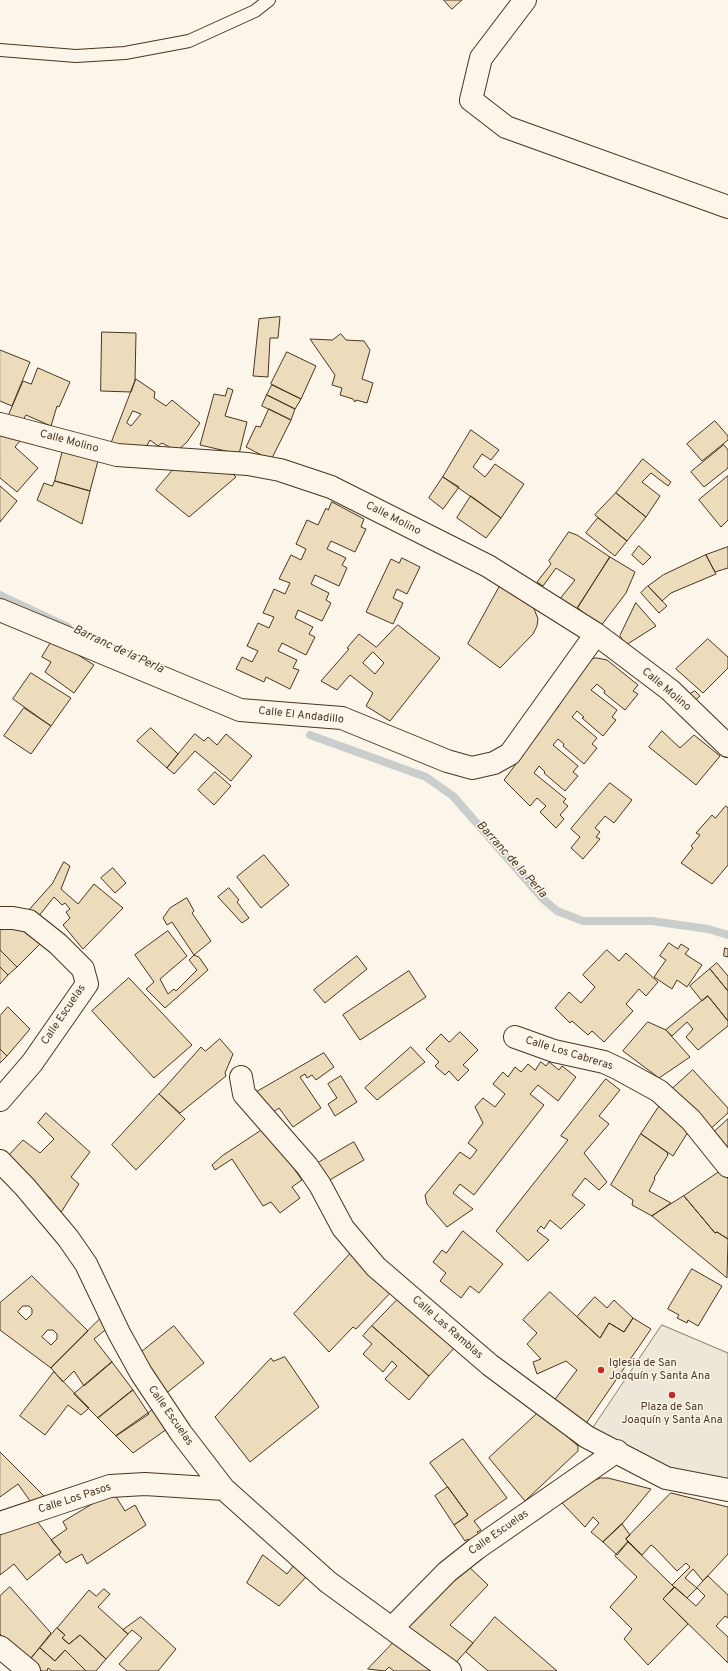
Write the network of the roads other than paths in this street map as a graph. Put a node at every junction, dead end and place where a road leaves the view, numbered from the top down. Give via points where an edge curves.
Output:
1 (269, 0) edge
2 (525, 0) edge
3 (0, 50) edge
4 (728, 207) edge
5 (0, 424) edge
6 (0, 610) edge
7 (596, 634) junction
8 (728, 746) edge
9 (0, 918) edge
10 (515, 1037) dead end
11 (241, 1077) dead end
12 (0, 1100) edge
13 (0, 1161) edge
14 (728, 1166) edge
15 (617, 1452) junction
16 (224, 1490) junction
17 (728, 1490) edge
18 (0, 1523) edge
19 (392, 1628) junction
20 (0, 1647) edge
21 (29, 1671) edge
22 (450, 1671) edge

1 - 3 lane via 256,11 189,41 125,53 76,56
2 - 4 street via 481,58 471,100 506,127
5 - 7 street, Calle Molino via 117,455 248,464 280,470 331,487 488,566
6 - 7 street, Calle El Andadillo via 240,710 342,718 447,761 472,768 494,763 510,754
7 - 8 street, Calle Molino via 670,690
9 - 12 street, Calle Escuelas via 29,921 58,944 83,969 87,984 32,1063
10 - 14 street, Calle Los Cabreras via 554,1051 604,1062 660,1092 691,1120
11 - 15 street, Calle Las Ramblas via 244,1094 307,1166 343,1228 376,1267 490,1365 587,1437
13 - 16 street, Calle Escuelas via 68,1238 86,1264 119,1334 141,1373 181,1433
15 - 17 street, Calle Las Ramblas via 666,1478
15 - 19 street, Calle Escuelas via 476,1549 448,1572
16 - 18 street, Calle Los Pasos via 145,1484 110,1486
16 - 19 street, Calle Escuelas via 328,1582
19 - 22 street, Calle Escuelas
20 - 21 street

